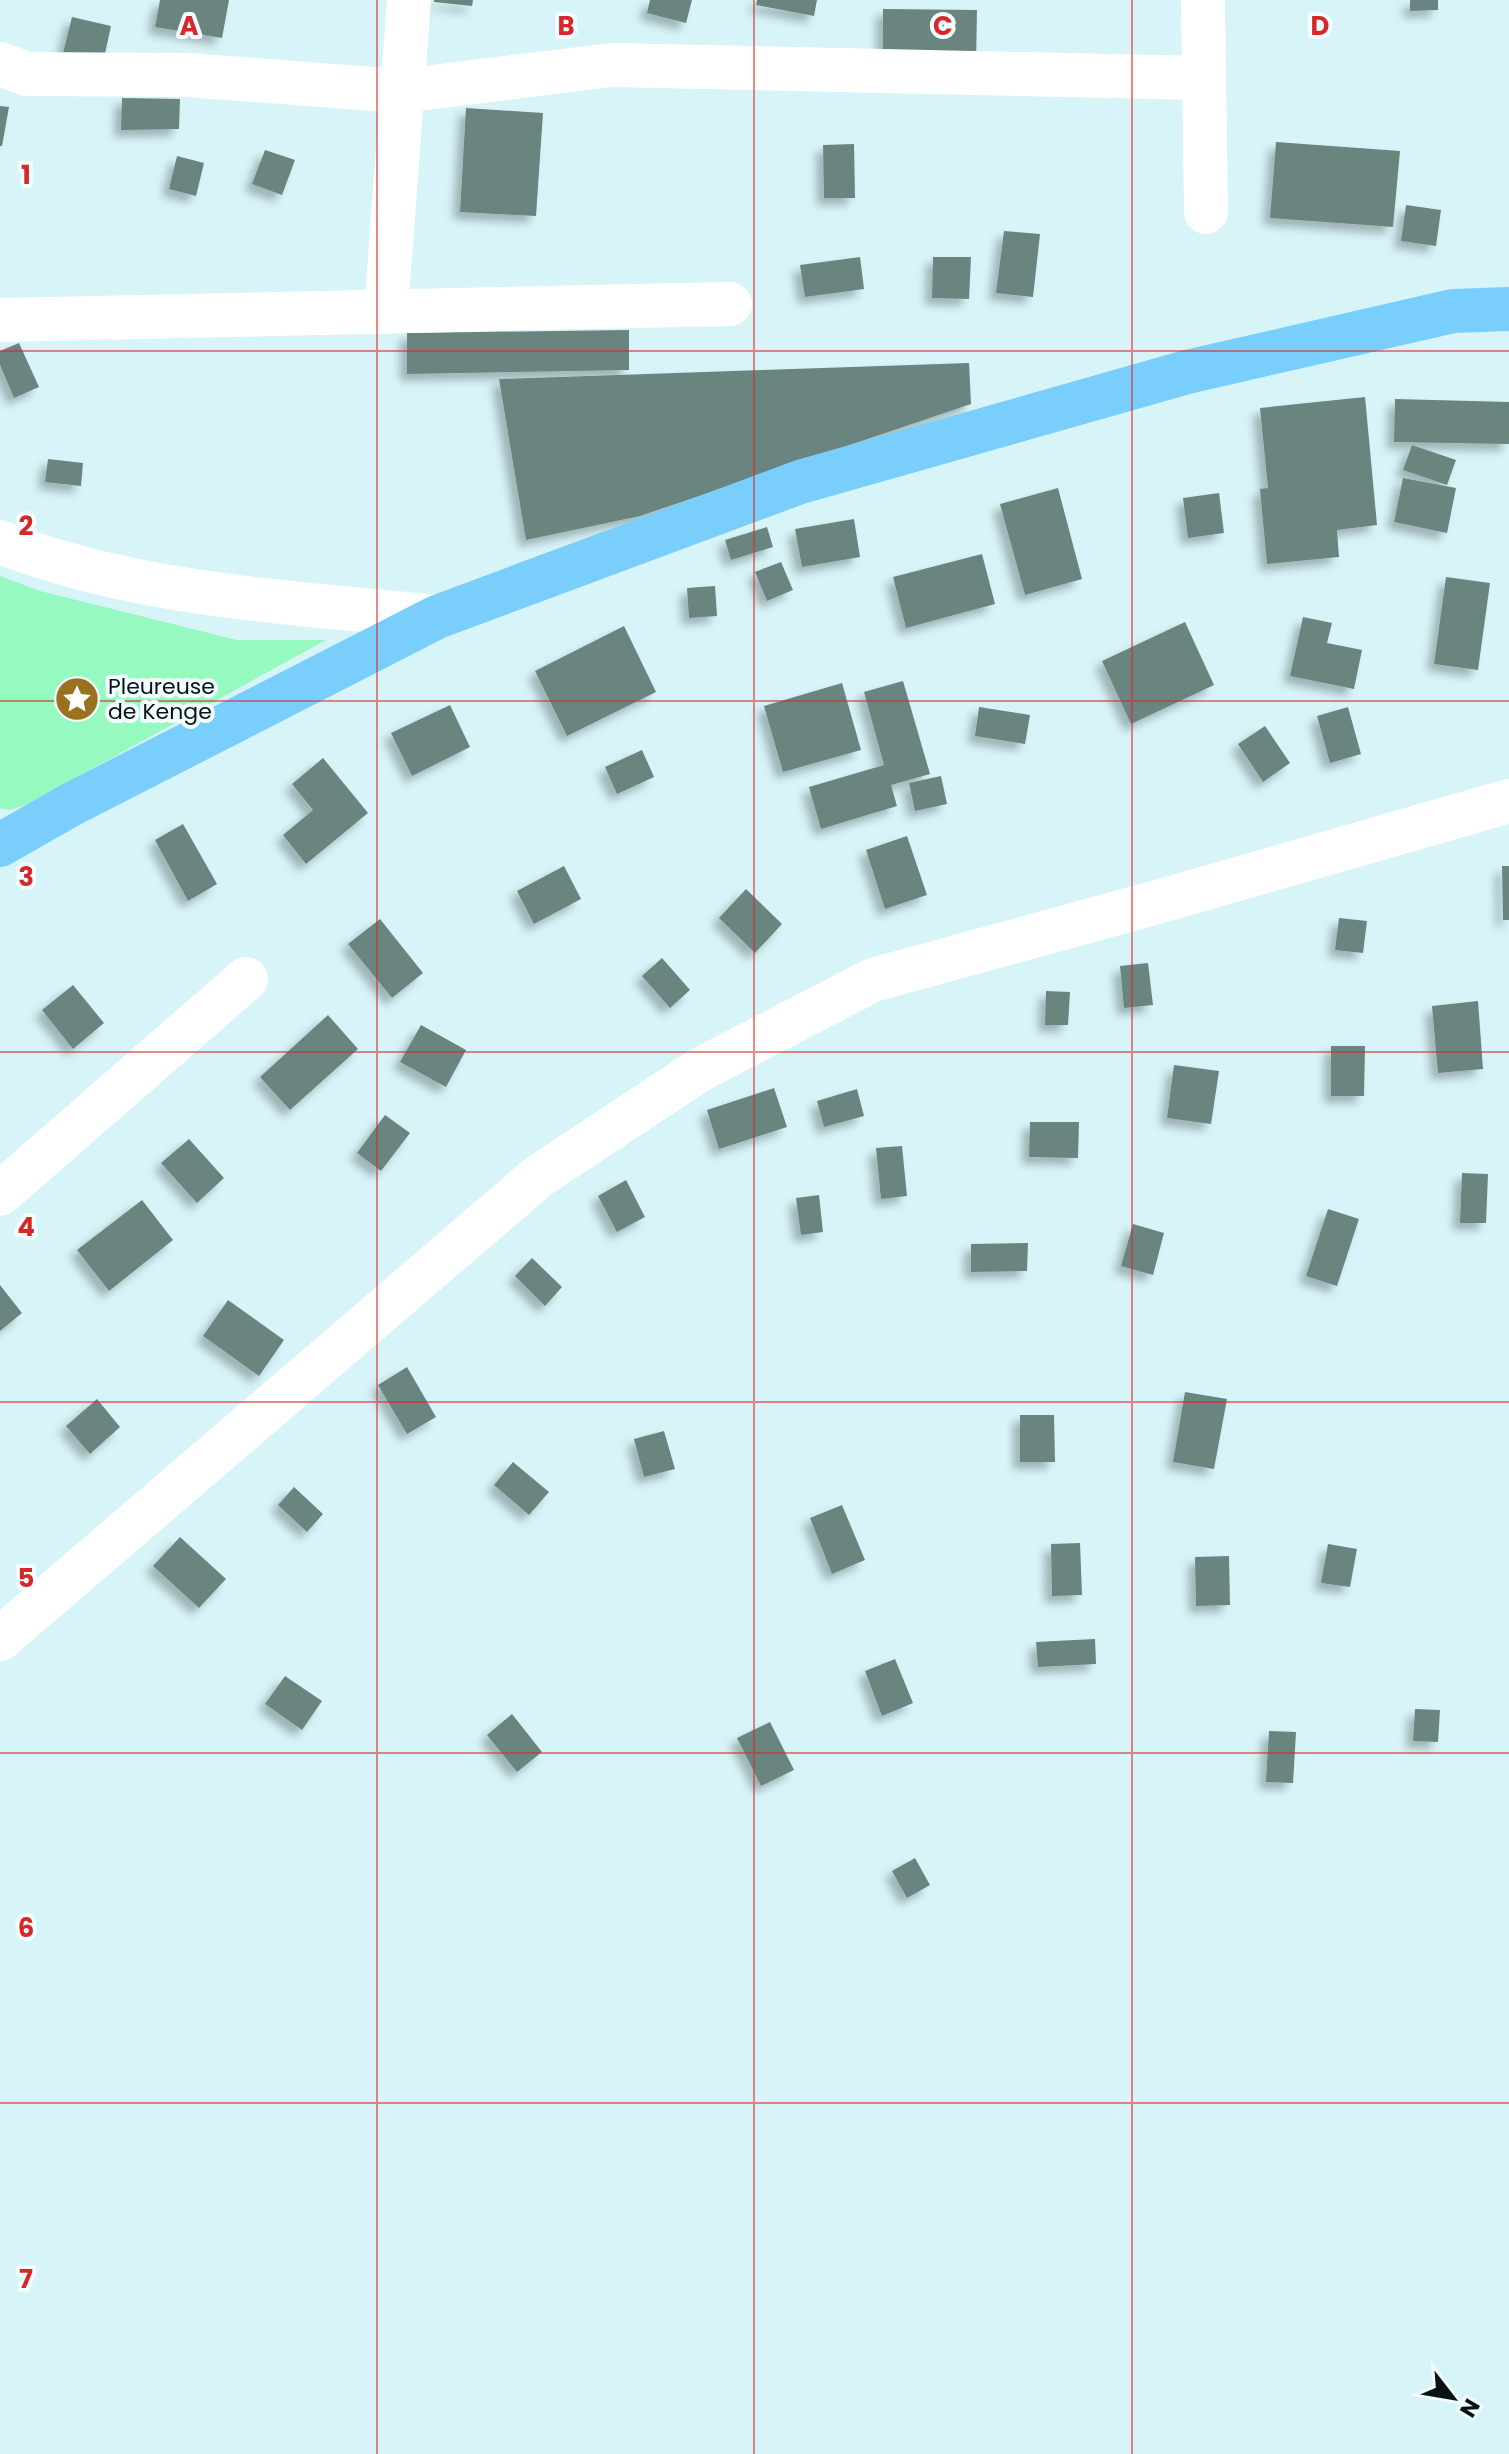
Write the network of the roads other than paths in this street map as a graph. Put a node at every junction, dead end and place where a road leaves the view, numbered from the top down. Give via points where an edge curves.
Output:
1 (409, 0) edge
2 (1203, 0) edge
3 (0, 64) edge
4 (1204, 78) junction
5 (401, 91) junction
6 (1206, 212) dead end
7 (730, 304) dead end
8 (1509, 309) edge
9 (386, 312) junction
10 (0, 320) edge
11 (0, 542) edge
12 (437, 617) junction
13 (1509, 801) edge
14 (0, 845) edge
15 (246, 979) dead end
16 (0, 1194) edge
17 (0, 1639) edge

1 - 5 street
2 - 4 street
3 - 5 street via 27,74 187,75
4 - 5 street via 611,65
4 - 6 street
5 - 9 street
7 - 9 street
8 - 12 highway via 1453,311 1187,372 800,482
9 - 10 street
11 - 12 street via 41,558 197,593
12 - 14 highway
13 - 17 street via 873,980 701,1069 539,1176
15 - 16 street

